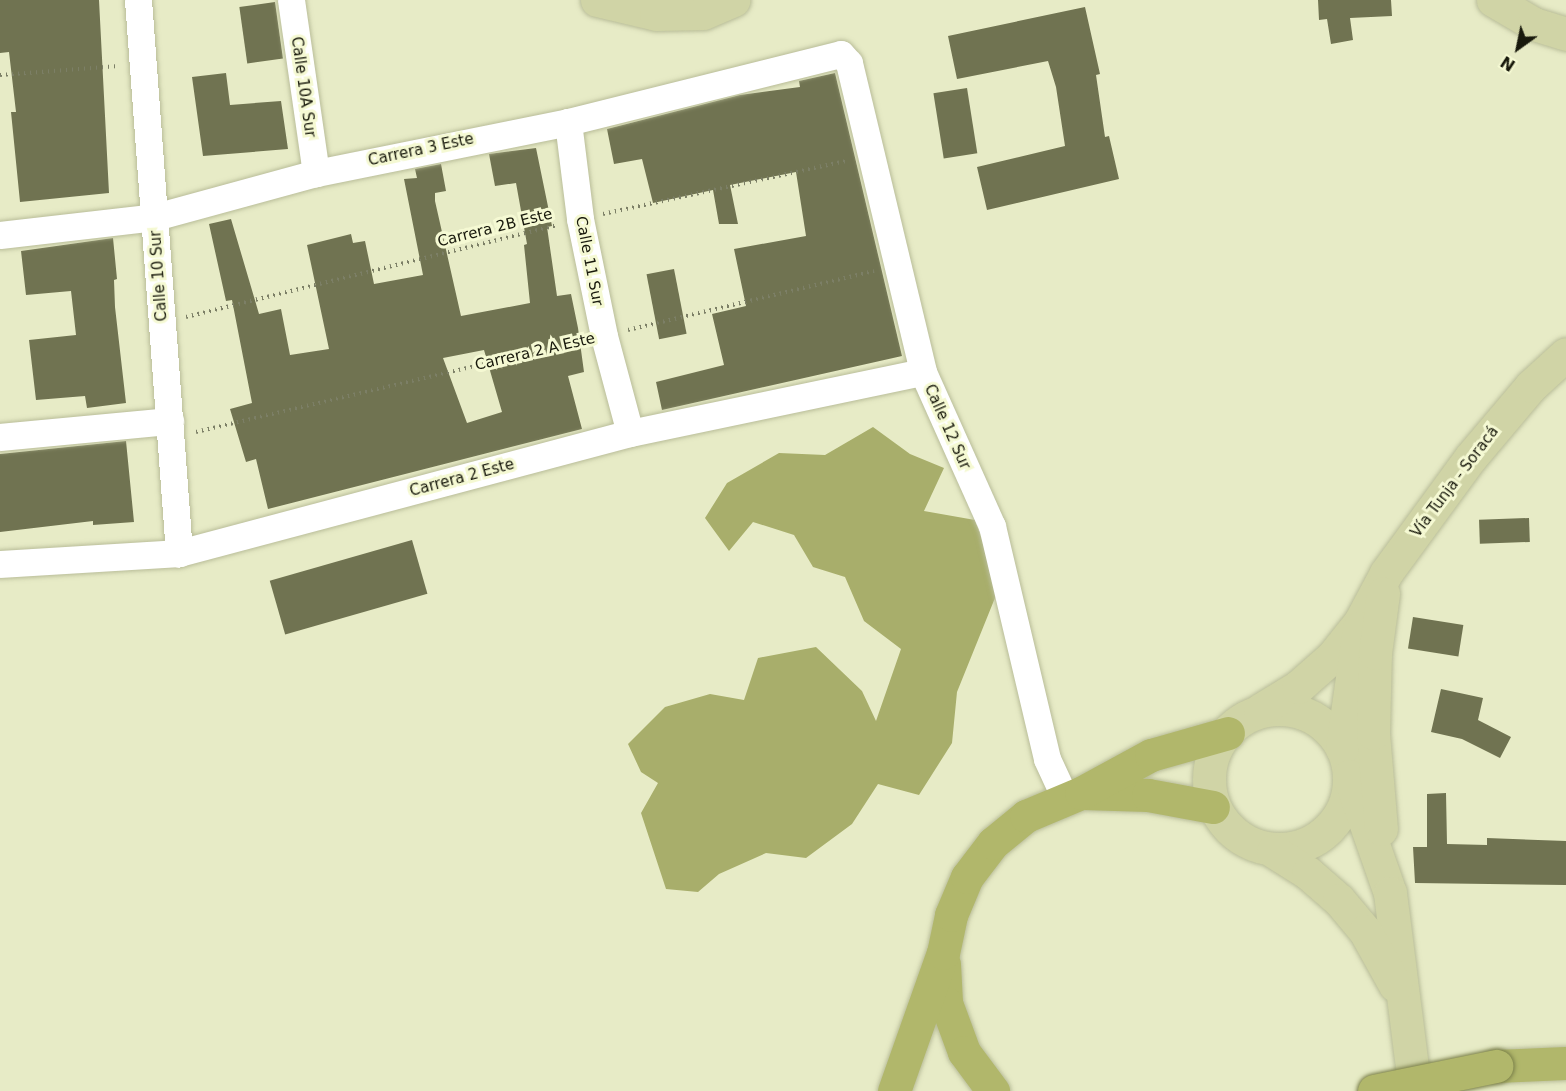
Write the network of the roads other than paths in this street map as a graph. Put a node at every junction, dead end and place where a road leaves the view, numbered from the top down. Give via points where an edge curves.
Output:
1 (138, 0) edge
2 (291, 0) edge
3 (597, 0) edge
4 (733, 0) edge
5 (1493, 0) edge
6 (1566, 34) edge
7 (841, 54) joint
8 (568, 122) junction
9 (316, 173) junction
10 (155, 217) junction
11 (0, 235) edge
12 (1566, 354) edge
13 (922, 372) junction
14 (170, 430) junction
15 (630, 433) junction
16 (0, 437) edge
17 (179, 553) junction
18 (0, 564) edge
19 (1386, 573) junction
20 (1360, 622) junction
21 (1260, 710) junction
22 (1228, 733) junction
23 (1346, 762) junction
24 (1073, 796) junction
25 (1213, 807) junction
26 (1273, 851) junction
27 (1390, 893) junction
28 (943, 953) junction
29 (1404, 1004) junction
30 (1566, 1063) edge
31 (894, 1091) edge
32 (993, 1091) edge
33 (1374, 1091) edge
34 (1415, 1091) edge

1 - 10 street, Calle 10 Sur
2 - 9 street, Calle 10A Sur
3 - 4 main road via 656,14 703,13
5 - 6 main road via 1533,24
7 - 8 street, Carrera 3 Este
7 - 13 street, Calle 12 Sur via 849,63
8 - 9 street, Carrera 3 Este
8 - 15 street, Calle 11 Sur via 580,219 603,336
9 - 10 street, Carrera 3 Este
10 - 11 street, Carrera 3 Este
10 - 14 street, Calle 10 Sur
12 - 19 main road, Vía Tunja - Soracá via 1530,386 1471,457
13 - 15 street, Carrera 2 Este
13 - 24 street, Calle 12 Sur via 992,526 1047,759
14 - 16 street
14 - 17 street, Calle 10 Sur
15 - 17 street, Carrera 2 Este
17 - 18 street, Carrera 2 Este
19 - 20 main road, Vía Tunja - Soracá
19 - 27 main road via 1375,652 1372,733
20 - 21 main road, Vía Tunja - Soracá via 1315,672
20 - 23 main road, Vía Tunja - Soracá
21 - 22 main road via 1242,718
21 - 23 main road via 1292,710 1322,723
22 - 24 highway via 1151,755
22 - 25 main road via 1213,753 1208,779
23 - 26 main road via 1345,805 1328,830 1303,845
23 - 27 main road, Vía Tunja - Soracá
24 - 25 highway via 1148,795
24 - 28 highway via 1026,816 993,843 967,877 951,915
25 - 26 main road via 1234,833 1248,843
26 - 29 main road, Vía Tunja - Soracá via 1339,900 1365,932
27 - 29 main road, Vía Tunja - Soracá
28 - 31 highway
28 - 32 highway via 946,1003 953,1023 964,1052
29 - 34 main road, Vía Tunja - Soracá
30 - 33 highway, bridge via 1496,1065

